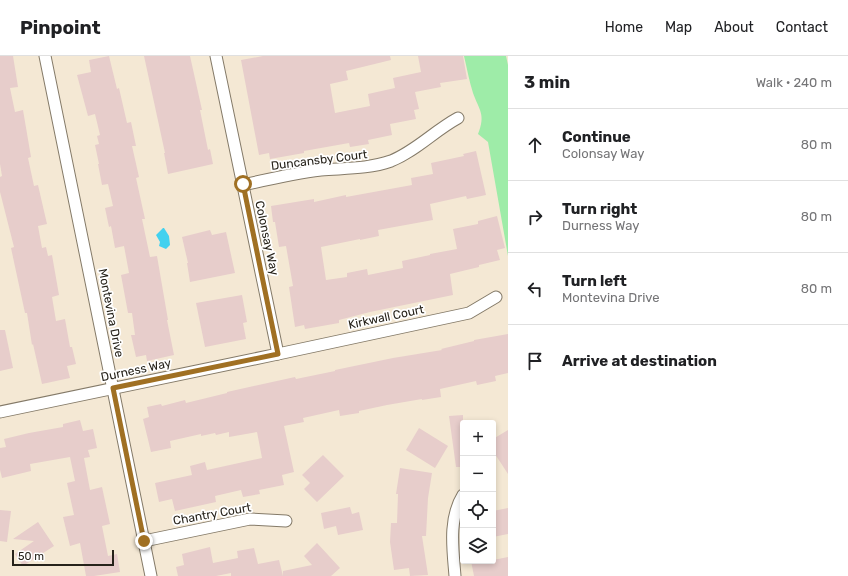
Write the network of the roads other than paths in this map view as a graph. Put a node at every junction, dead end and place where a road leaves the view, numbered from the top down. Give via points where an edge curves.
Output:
1 (45, 56) edge
2 (216, 56) edge
3 (458, 118) dead end
4 (243, 184) junction
5 (496, 297) dead end
6 (278, 354) junction
7 (113, 388) junction
8 (0, 412) edge
9 (460, 502) edge
10 (286, 521) dead end
11 (144, 541) junction
12 (151, 576) edge
13 (455, 576) edge

1 - 7 street, Montevina Drive
2 - 4 street, Colonsay Way
3 - 4 street, Duncansby Court via 412,150 375,166 322,170
4 - 6 street, Colonsay Way
5 - 6 street, Kirkwall Court via 469,313
6 - 7 street, Durness Way
7 - 8 street, Durness Way
7 - 11 street, Montevina Drive
9 - 13 street via 453,527
10 - 11 street, Chantry Court via 250,519
11 - 12 street, Montevina Drive

